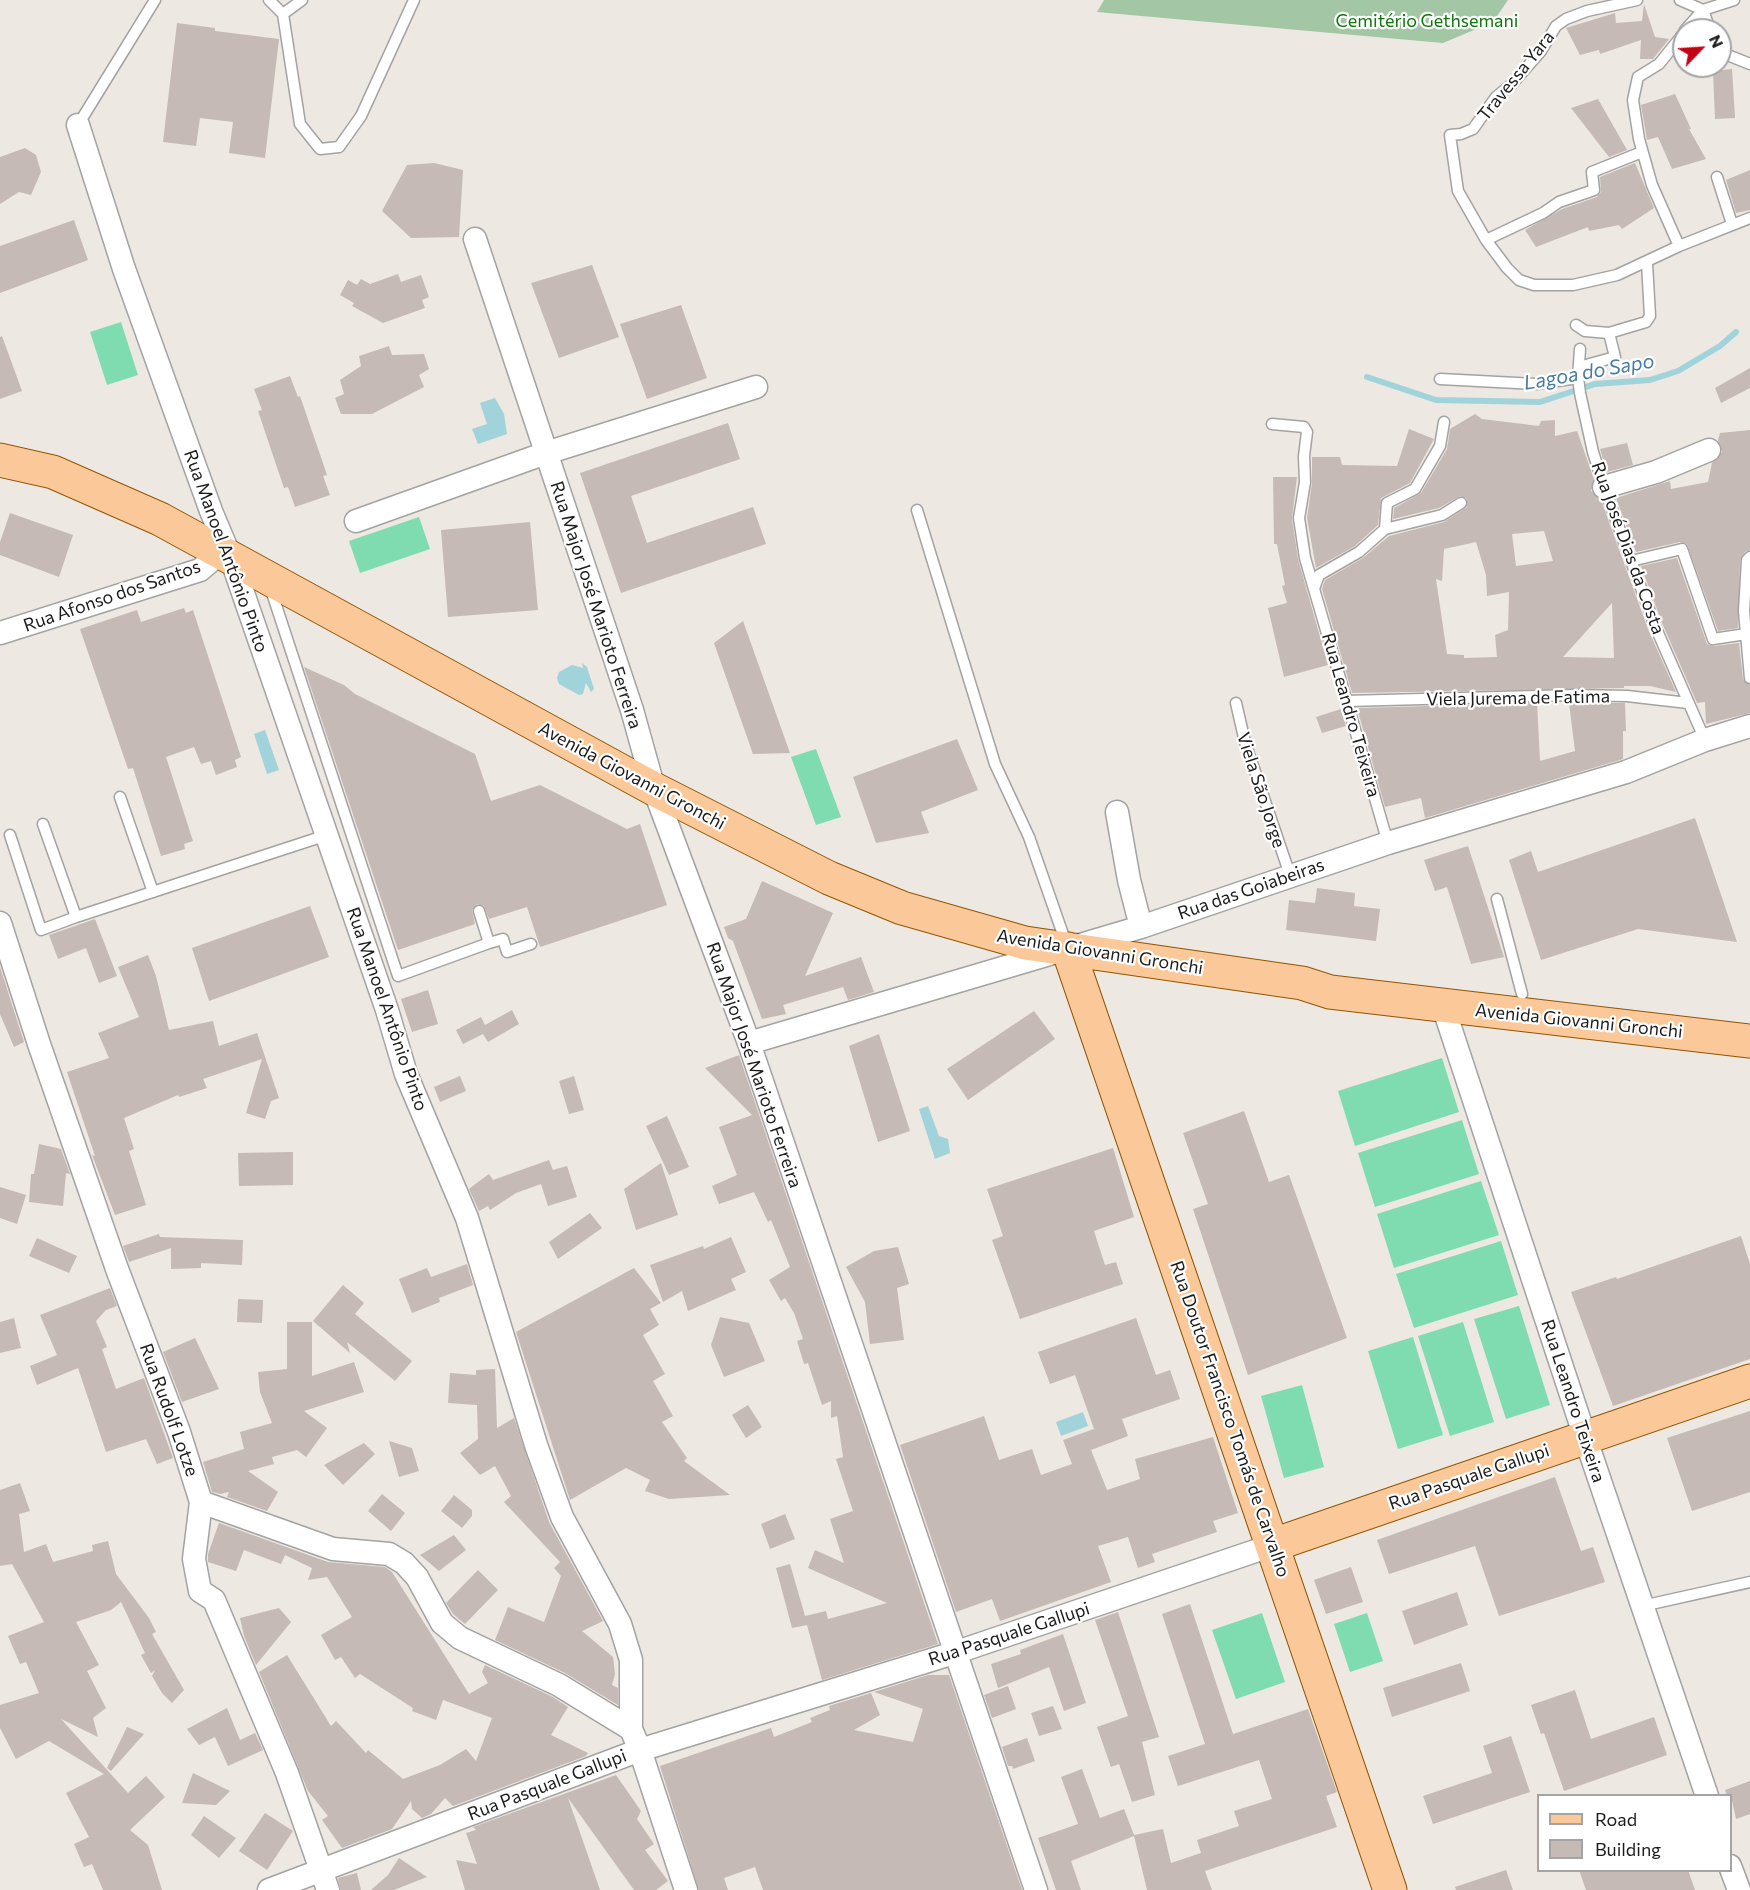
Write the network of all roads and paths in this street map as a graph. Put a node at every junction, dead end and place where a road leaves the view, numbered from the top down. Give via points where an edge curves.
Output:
1 (155, 0) edge
2 (269, 0) edge
3 (302, 0) edge
4 (414, 0) edge
5 (1637, 0) edge
6 (1680, 0) edge
7 (1734, 0) edge
8 (1704, 10) junction
9 (283, 14) junction
10 (1697, 18) edge
11 (1706, 18) edge
12 (1672, 48) edge
13 (1732, 57) edge
14 (1750, 64) edge
15 (78, 125) joint
16 (1642, 152) junction
17 (1717, 177) dead end
18 (1750, 219) edge
19 (1732, 224) junction
20 (475, 239) dead end
21 (1486, 240) junction
22 (1679, 246) junction
23 (1647, 263) junction
24 (1576, 325) dead end
25 (1609, 333) junction
26 (1580, 349) dead end
27 (1578, 373) junction
28 (1440, 379) dead end
29 (756, 387) dead end
30 (1444, 422) dead end
31 (1272, 424) dead end
32 (1709, 450) dead end
33 (546, 453) junction
34 (0, 460) edge
35 (1604, 487) junction
36 (1461, 503) dead end
37 (916, 510) dead end
38 (357, 521) dead end
39 (1385, 529) junction
40 (1750, 556) edge
41 (226, 557) junction
42 (1631, 561) junction
43 (268, 579) junction
44 (1315, 586) junction
45 (0, 633) edge
46 (1746, 634) junction
47 (1750, 678) edge
48 (1346, 701) junction
49 (1236, 703) dead end
50 (1688, 703) junction
51 (1750, 726) edge
52 (1705, 740) junction
53 (654, 789) junction
54 (120, 797) dead end
55 (1117, 812) dead end
56 (43, 824) dead end
57 (10, 835) dead end
58 (327, 835) junction
59 (1388, 843) junction
60 (1290, 876) junction
61 (153, 892) junction
62 (1497, 899) dead end
63 (479, 911) dead end
64 (76, 917) junction
65 (0, 923) edge
66 (1141, 927) junction
67 (489, 943) junction
68 (531, 944) dead end
69 (1068, 949) junction
70 (1302, 983) junction
71 (1535, 996) junction
72 (1443, 1006) junction
73 (1750, 1023) edge
74 (1750, 1041) edge
75 (749, 1043) junction
76 (1750, 1381) edge
77 (1585, 1437) junction
78 (201, 1502) junction
79 (1273, 1545) junction
80 (1750, 1582) edge
81 (1642, 1606) junction
82 (957, 1652) junction
83 (631, 1729) junction
84 (640, 1750) junction
85 (1706, 1794) edge
86 (1732, 1869) edge
87 (325, 1880) edge
88 (269, 1890) edge
89 (686, 1890) edge
90 (1036, 1890) edge
91 (1390, 1890) edge
92 (1739, 1890) edge

1 - 15 lane
2 - 9 lane
3 - 9 lane
4 - 9 lane via 361,116 339,147 320,149 300,124
5 - 21 lane, Travessa Yara via 1587,11 1556,26 1541,51 1496,97 1473,129 1450,135 1458,191
6 - 8 lane
7 - 8 lane
8 - 10 lane
8 - 11 lane
12 - 16 lane via 1659,64 1638,77 1635,86 1635,120
13 - 14 lane
15 - 41 street, Rua Manoel Antônio Pinto via 124,269
16 - 21 lane via 1592,172 1594,190 1559,202
16 - 22 lane
17 - 19 lane
18 - 19 lane
19 - 22 lane
20 - 33 street, Rua Major José Marioto Ferreira
21 - 23 lane, Travessa Yara via 1519,280 1534,285 1573,285
22 - 23 lane
23 - 25 lane via 1650,316 1637,326
24 - 25 lane via 1586,331
25 - 27 lane via 1615,357
26 - 27 lane, Rua José Dias da Costa
27 - 28 lane via 1536,384
27 - 35 lane, Rua José Dias da Costa
29 - 33 street
30 - 39 lane via 1440,446 1415,489 1387,503
31 - 44 lane, Rua Leandro Teixeira via 1304,427 1307,432 1299,518 1305,558
32 - 35 street
33 - 38 street
33 - 53 street, Rua Major José Marioto Ferreira via 632,710
34 - 41 main road, Avenida Giovanni Gronchi via 53,472 160,519
35 - 42 lane, Rua José Dias da Costa
36 - 39 lane via 1442,515
37 - 69 lane via 995,764 1029,837
39 - 44 lane via 1359,552 1318,577
40 - 46 lane via 1746,573
41 - 43 main road, Avenida Giovanni Gronchi
41 - 45 street, Rua Afonso dos Santos via 200,570
41 - 58 street, Rua Manoel Antônio Pinto
42 - 46 lane via 1682,549 1713,639
42 - 50 lane, Rua José Dias da Costa
43 - 53 main road, Avenida Giovanni Gronchi
43 - 67 lane via 398,976
44 - 48 lane, Rua Leandro Teixeira
46 - 47 lane
48 - 50 lane, Viela Jurema de Fatima via 1575,695
48 - 59 lane, Rua Leandro Teixeira
49 - 60 lane, Viela São Jorge via 1245,742
50 - 52 lane, Rua José Dias da Costa
51 - 52 street, Rua das Goiabeiras
52 - 59 street, Rua das Goiabeiras via 1626,772
53 - 69 main road, Avenida Giovanni Gronchi via 828,878 902,908 1025,943
53 - 75 street, Rua Major José Marioto Ferreira
54 - 61 lane
55 - 66 street
56 - 64 lane
57 - 64 lane via 41,930
58 - 61 lane
58 - 83 street, Rua Manoel Antônio Pinto via 406,1074 467,1218 562,1517 620,1624 631,1660
59 - 60 street, Rua das Goiabeiras
60 - 66 street, Rua das Goiabeiras
61 - 64 lane
62 - 71 lane
63 - 67 lane
65 - 78 street, Rua Rudolf Lotze via 50,1077
66 - 69 street, Rua das Goiabeiras
67 - 68 lane via 503,939 507,952
69 - 70 main road, Avenida Giovanni Gronchi
69 - 75 street, Rua das Goiabeiras
69 - 79 main road, Rua Doutor Francisco Tomás de Carvalho
70 - 71 main road, Avenida Giovanni Gronchi via 1328,976
70 - 72 main road, Avenida Giovanni Gronchi via 1330,992
71 - 72 main road via 1521,1000 1446,995 1441,998
71 - 73 main road, Avenida Giovanni Gronchi
72 - 74 main road, Avenida Giovanni Gronchi
72 - 77 street, Rua Leandro Teixeira
75 - 82 street, Rua Major José Marioto Ferreira
76 - 77 main road, Rua Pasquale Gallupi
77 - 79 main road, Rua Pasquale Gallupi
77 - 81 street, Rua Leandro Teixeira
78 - 83 street via 333,1550 389,1554 417,1577 442,1623 460,1638 559,1685
78 - 87 street, Rua Rudolf Lotze via 194,1559 200,1591 214,1600 222,1617 287,1773
79 - 82 street, Rua Pasquale Gallupi
79 - 91 main road, Rua Doutor Francisco Tomás de Carvalho
80 - 81 lane
81 - 85 street, Rua Leandro Teixeira
82 - 84 street, Rua Pasquale Gallupi
82 - 90 street, Rua Major José Marioto Ferreira
83 - 84 street, Rua Manoel Antônio Pinto
84 - 87 street, Rua Pasquale Gallupi
84 - 89 street, Rua Manoel Antônio Pinto
86 - 92 street
87 - 88 street, Rua Pasquale Gallupi

